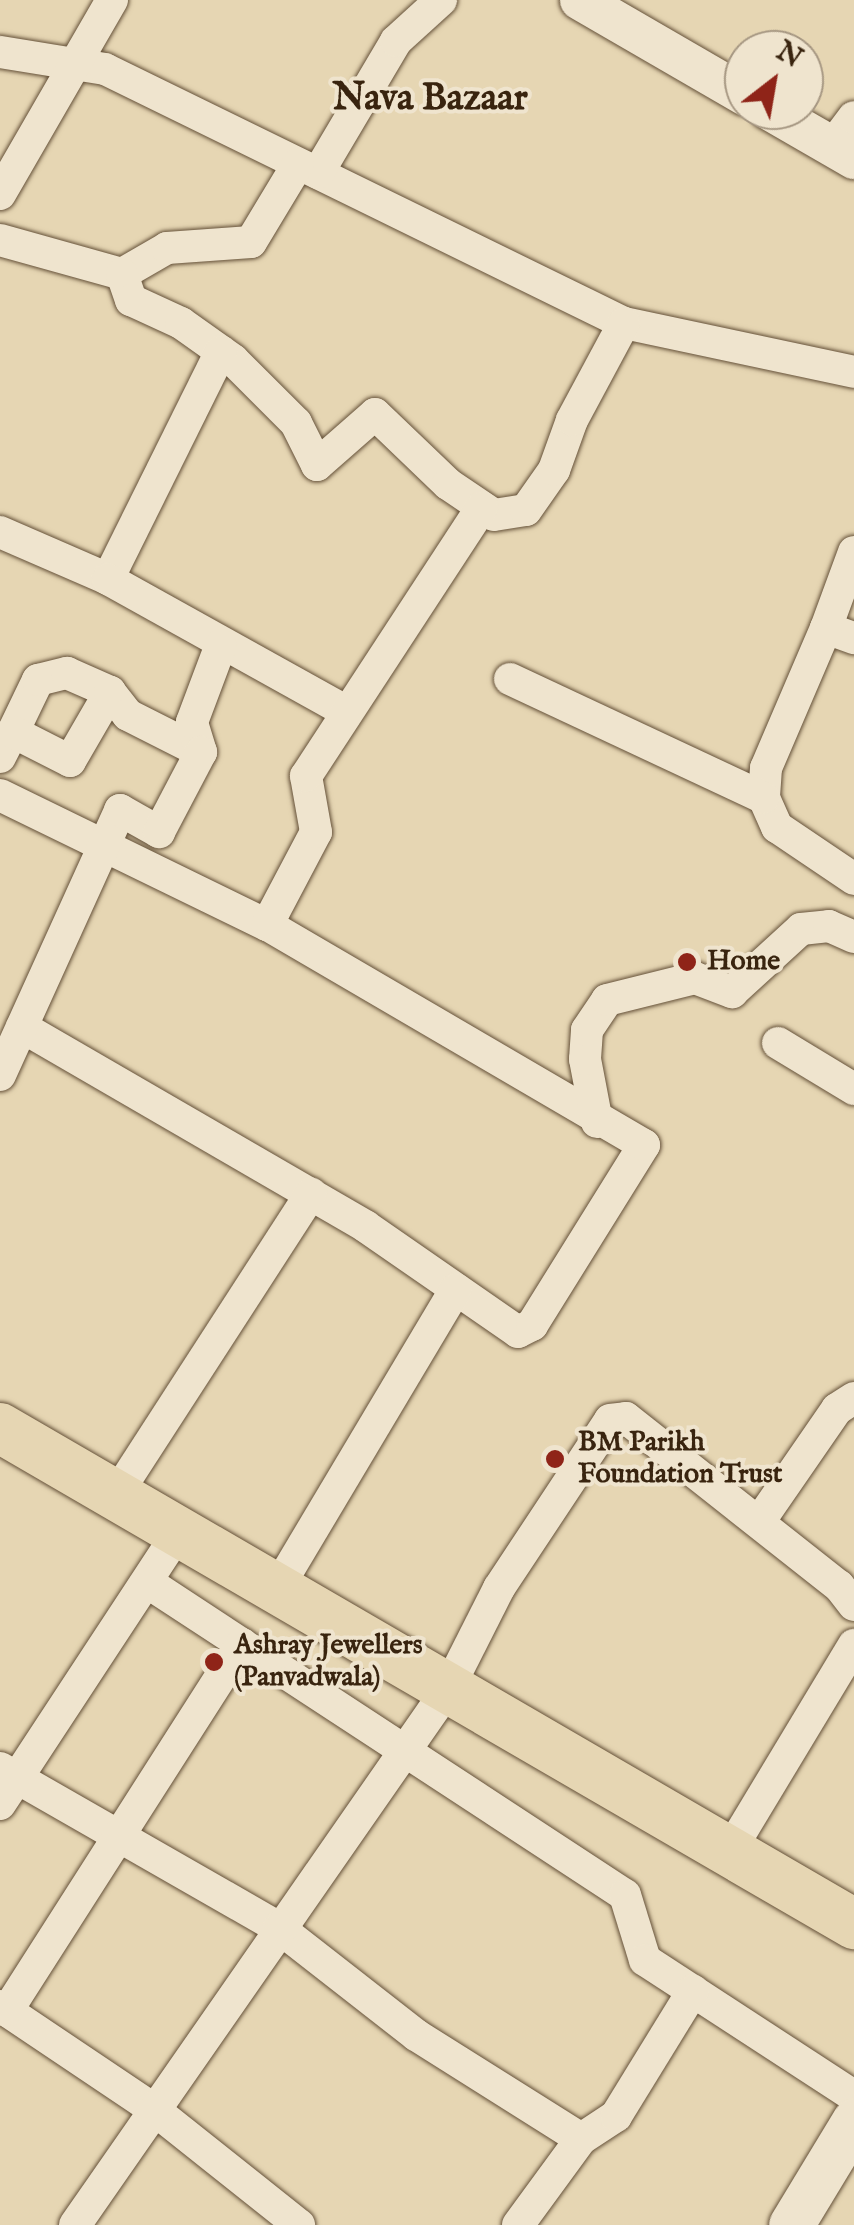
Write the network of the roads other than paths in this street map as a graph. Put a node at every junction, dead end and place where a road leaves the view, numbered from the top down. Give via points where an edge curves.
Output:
1 (112, 0) edge
2 (441, 0) edge
3 (580, 0) edge
4 (2, 56) edge
5 (71, 64) junction
6 (724, 83) edge
7 (819, 130) edge
8 (847, 141) edge
9 (308, 168) junction
10 (0, 194) edge
11 (0, 240) edge
12 (122, 274) junction
13 (624, 323) junction
14 (221, 351) junction
15 (854, 372) edge
16 (482, 507) junction
17 (0, 532) edge
18 (854, 552) edge
19 (108, 579) junction
20 (840, 633) edge
21 (222, 645) junction
22 (510, 679) dead end
23 (110, 692) junction
24 (344, 711) junction
25 (7, 744) edge
26 (200, 752) junction
27 (0, 795) edge
28 (764, 798) junction
29 (103, 844) junction
30 (854, 879) edge
31 (267, 925) junction
32 (854, 937) edge
33 (22, 1028) junction
34 (778, 1043) dead end
35 (0, 1075) edge
36 (854, 1090) edge
37 (596, 1122) junction
38 (311, 1194) junction
39 (456, 1288) junction
40 (854, 1398) edge
41 (0, 1428) edge
42 (116, 1495) junction
43 (759, 1522) junction
44 (179, 1532) junction
45 (147, 1582) junction
46 (277, 1589) junction
47 (854, 1605) edge
48 (242, 1644) junction
49 (854, 1646) edge
50 (448, 1689) junction
51 (404, 1749) junction
52 (11, 1773) edge
53 (0, 1804) edge
54 (120, 1834) junction
55 (729, 1852) junction
56 (854, 1924) edge
57 (279, 1928) junction
58 (693, 1991) junction
59 (4, 2009) edge
60 (854, 2096) edge
61 (152, 2108) junction
62 (854, 2122) edge
63 (581, 2139) junction
64 (76, 2225) edge
65 (298, 2225) edge
66 (518, 2225) edge
67 (791, 2225) edge

1 - 5 street
2 - 9 street via 396,40
3 - 6 street
4 - 5 street
5 - 9 street via 105,70
5 - 10 street
7 - 8 street
9 - 12 street via 251,242 167,248
9 - 13 street
11 - 12 street
12 - 14 street via 132,300
13 - 15 street
13 - 16 street via 572,420 554,470 526,510 494,516
14 - 16 street via 296,423 317,465 375,414
14 - 19 street
16 - 24 street
17 - 19 street
18 - 20 street
19 - 21 street
20 - 28 street via 766,768
21 - 24 street
21 - 26 street via 192,722
22 - 28 street
23 - 25 street via 70,761
23 - 25 street via 67,673 38,680
23 - 26 street via 128,715
24 - 31 street via 306,776 316,832
26 - 29 street via 159,832 120,810
27 - 29 street
28 - 30 street via 777,827
29 - 31 street
29 - 33 street
31 - 37 street
32 - 37 street via 829,926 801,929 732,992 695,978 607,1000 586,1044
33 - 35 street
33 - 38 street
34 - 36 street
37 - 39 street via 644,1145 532,1325 518,1332
38 - 39 street
38 - 42 street
39 - 46 street
40 - 43 street via 838,1409
41 - 42 main road
42 - 44 main road
43 - 47 street
43 - 50 street via 626,1418 610,1420 500,1588
44 - 45 street
44 - 46 main road
45 - 48 street
45 - 52 street
46 - 50 main road
48 - 51 street
48 - 54 street
49 - 55 street
50 - 51 street
50 - 55 main road
51 - 57 street
51 - 58 street via 625,1895 645,1960
52 - 53 street
52 - 54 street
54 - 57 street
54 - 59 street
55 - 56 main road
57 - 61 street
57 - 63 street via 416,2035
58 - 60 street
58 - 63 street via 616,2116
59 - 61 street
61 - 64 street
61 - 65 street
62 - 67 main road
63 - 66 street

